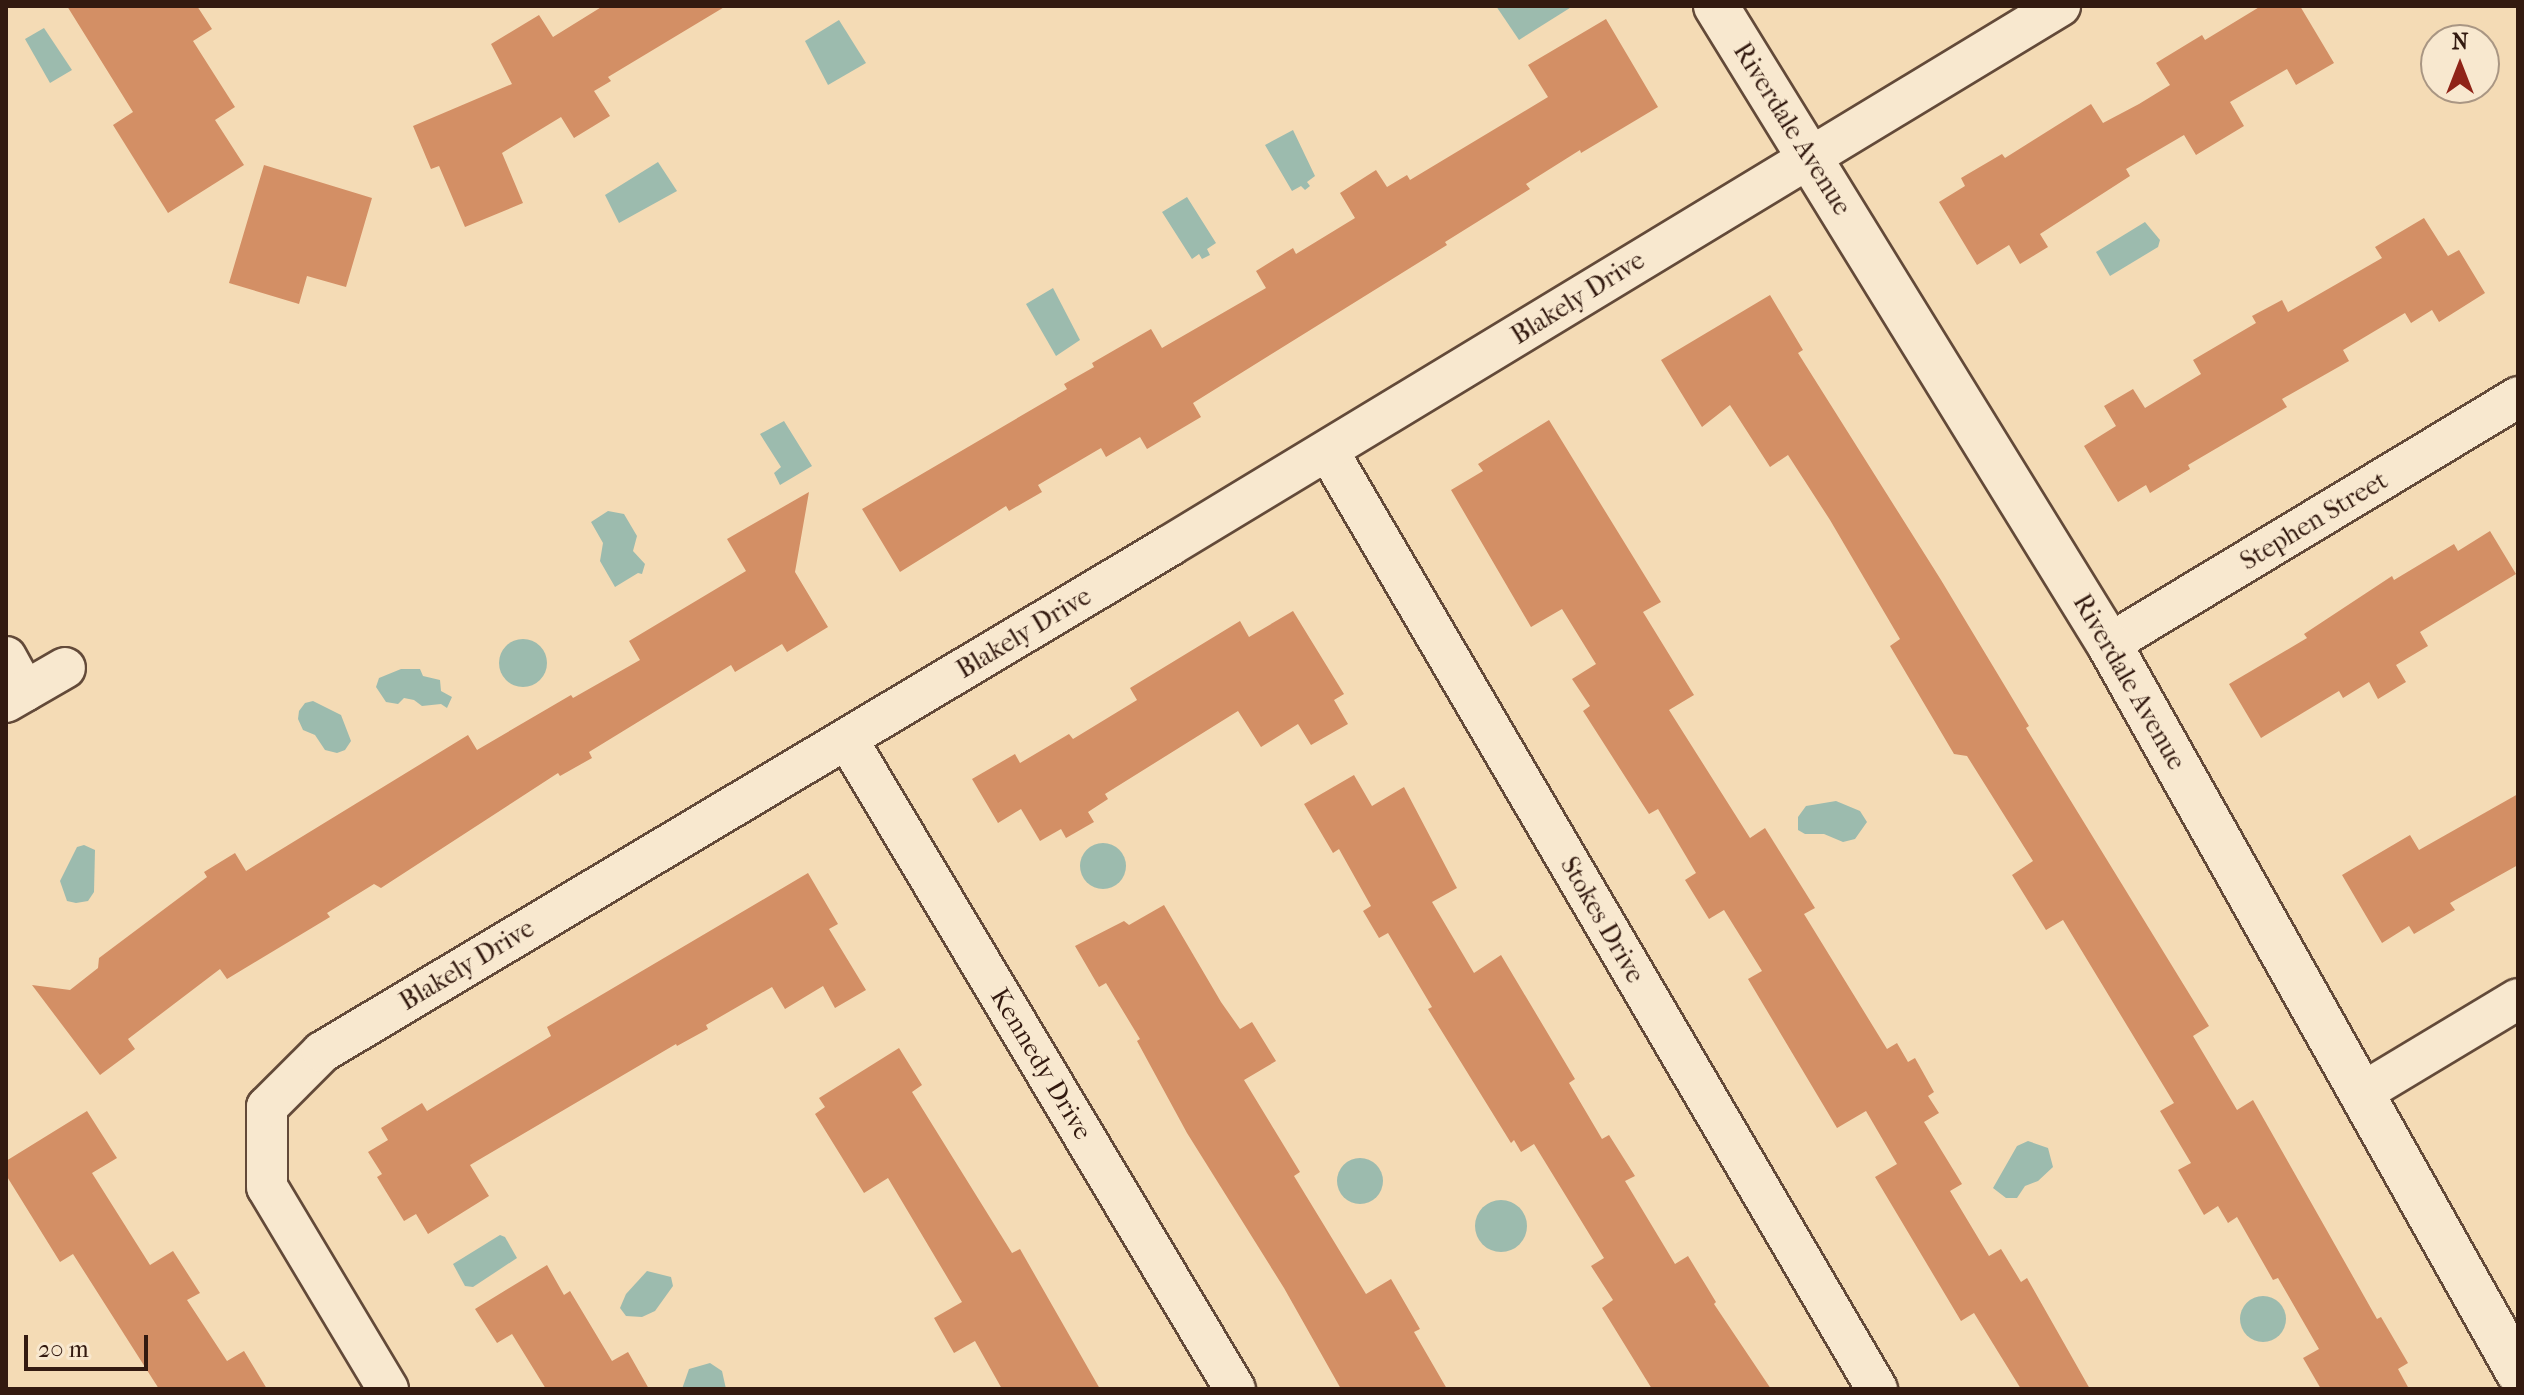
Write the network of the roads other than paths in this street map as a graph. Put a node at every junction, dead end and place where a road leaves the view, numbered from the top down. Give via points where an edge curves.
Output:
1 (1716, 6) edge
2 (2060, 6) edge
3 (1809, 156) junction
4 (2518, 397) edge
5 (1328, 451) junction
6 (2109, 644) junction
7 (65, 668) dead end
8 (12, 683) edge
9 (847, 739) junction
10 (2518, 999) edge
11 (2360, 1094) junction
12 (2518, 1372) edge
13 (388, 1389) edge
14 (1235, 1389) edge
15 (1877, 1389) edge

1 - 3 street, Riverdale Avenue
2 - 3 street, Blakely Drive
3 - 5 street, Blakely Drive
3 - 6 street, Riverdale Avenue
4 - 6 street, Stephen Street
5 - 9 street, Blakely Drive
5 - 15 street, Stokes Drive
6 - 11 street, Riverdale Avenue
7 - 8 street
9 - 13 street, Blakely Drive via 322,1052 267,1107 267,1187
9 - 14 street, Kennedy Drive
10 - 11 street
11 - 12 street, Riverdale Avenue

